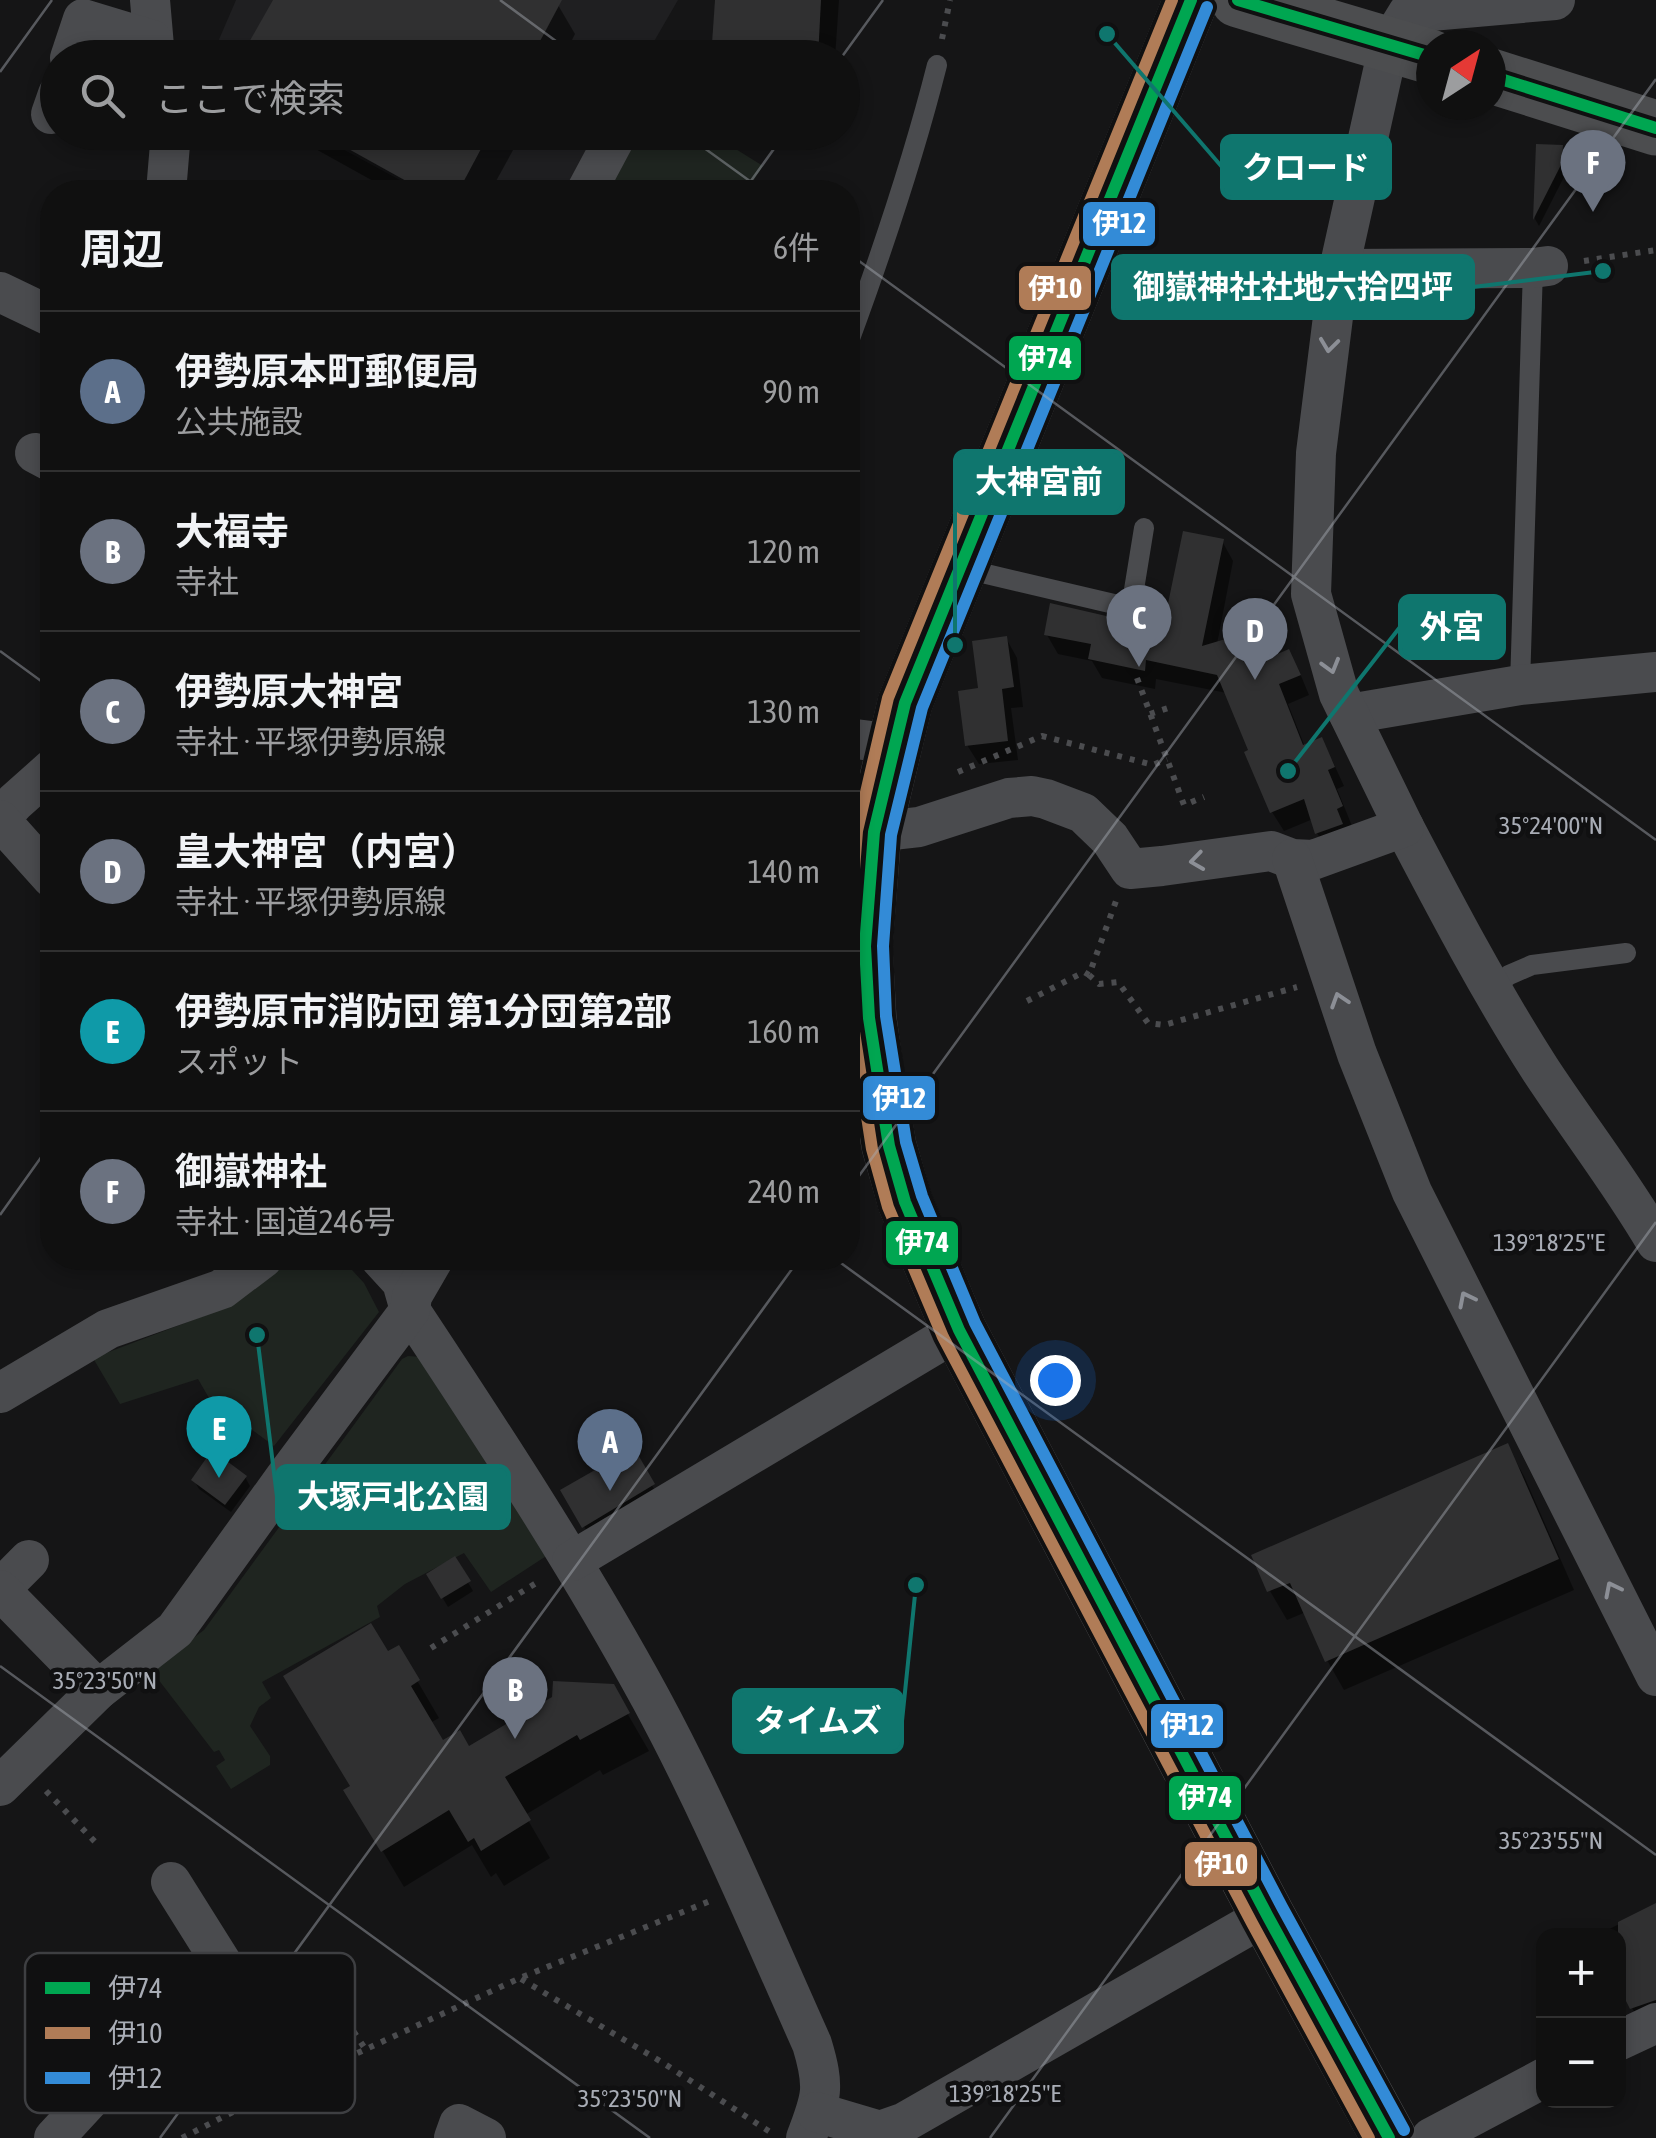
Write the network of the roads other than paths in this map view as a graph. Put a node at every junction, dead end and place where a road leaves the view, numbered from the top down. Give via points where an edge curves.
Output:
1 (1191, 0) edge
2 (1238, 0) edge
3 (1556, 0) edge
4 (152, 32) edge
5 (76, 40) edge
6 (1410, 50) edge
7 (937, 65) road end
8 (1506, 81) edge
9 (1656, 128) edge
10 (170, 150) edge
11 (608, 150) edge
12 (167, 180) edge
13 (592, 180) edge
14 (1540, 267) joint
15 (1338, 269) junction
16 (0, 292) edge
17 (40, 310) edge
18 (860, 311) edge
19 (1144, 528) dead end
20 (960, 568) junction
21 (1656, 672) edge
22 (1520, 684) junction
23 (1349, 714) junction
24 (871, 741) edge
25 (40, 780) edge
26 (0, 819) edge
27 (1404, 826) junction
28 (874, 832) junction
29 (1292, 859) junction
30 (27, 866) edge
31 (1626, 954) dead end
32 (1492, 987) junction
33 (1656, 1242) edge
34 (247, 1270) edge
35 (391, 1270) edge
36 (427, 1270) edge
37 (410, 1310) junction
38 (959, 1330) junction
39 (0, 1394) edge
40 (29, 1560) dead end
41 (572, 1561) junction
42 (0, 1590) edge
43 (1656, 1676) edge
44 (98, 1690) junction
45 (11, 1776) edge
46 (171, 1882) dead end
47 (1267, 1915) junction
48 (216, 1953) edge
49 (1656, 2023) edge
50 (1626, 2038) edge
51 (1536, 2082) edge
52 (77, 2113) edge
53 (811, 2125) edge
54 (54, 2138) edge
55 (454, 2138) edge
56 (486, 2138) edge
57 (1389, 2138) edge
58 (1431, 2138) edge

1 - 20 main road
2 - 6 main road
3 - 6 street via 1408,13
4 - 5 street via 83,18
6 - 15 street
7 - 18 lane
8 - 9 main road
10 - 12 street
11 - 13 street
14 - 15 street
14 - 22 lane
15 -> 23 street via 1316,453 1311,594
16 - 17 street
19 - 20 lane via 1130,608
20 - 24 main road via 920,664
21 - 22 street
22 - 23 street
23 - 27 street
24 - 28 main road
25 - 26 street
26 - 30 street
27 - 29 street via 1313,860
27 - 32 street
29 -> 28 street via 1271,851 1130,868 1084,813 1032,796 919,827
28 - 38 main road via 866,946 878,1084 905,1202
43 -> 29 street via 1412,1192 1356,1054
31 - 32 lane via 1532,964
32 - 33 street
34 - 39 street via 222,1290 108,1328
35 - 37 street
36 - 37 street
37 - 41 street
37 - 44 street via 175,1630
38 - 41 street
38 - 47 main road
40 - 42 street
41 - 53 street via 652,1700 812,2044 822,2094
42 - 44 street
44 - 45 street
46 - 48 street
47 - 53 street via 903,2124 880,2131
47 - 57 main road
49 - 50 street
51 - 58 street
52 - 54 street
55 - 56 street via 459,2124

